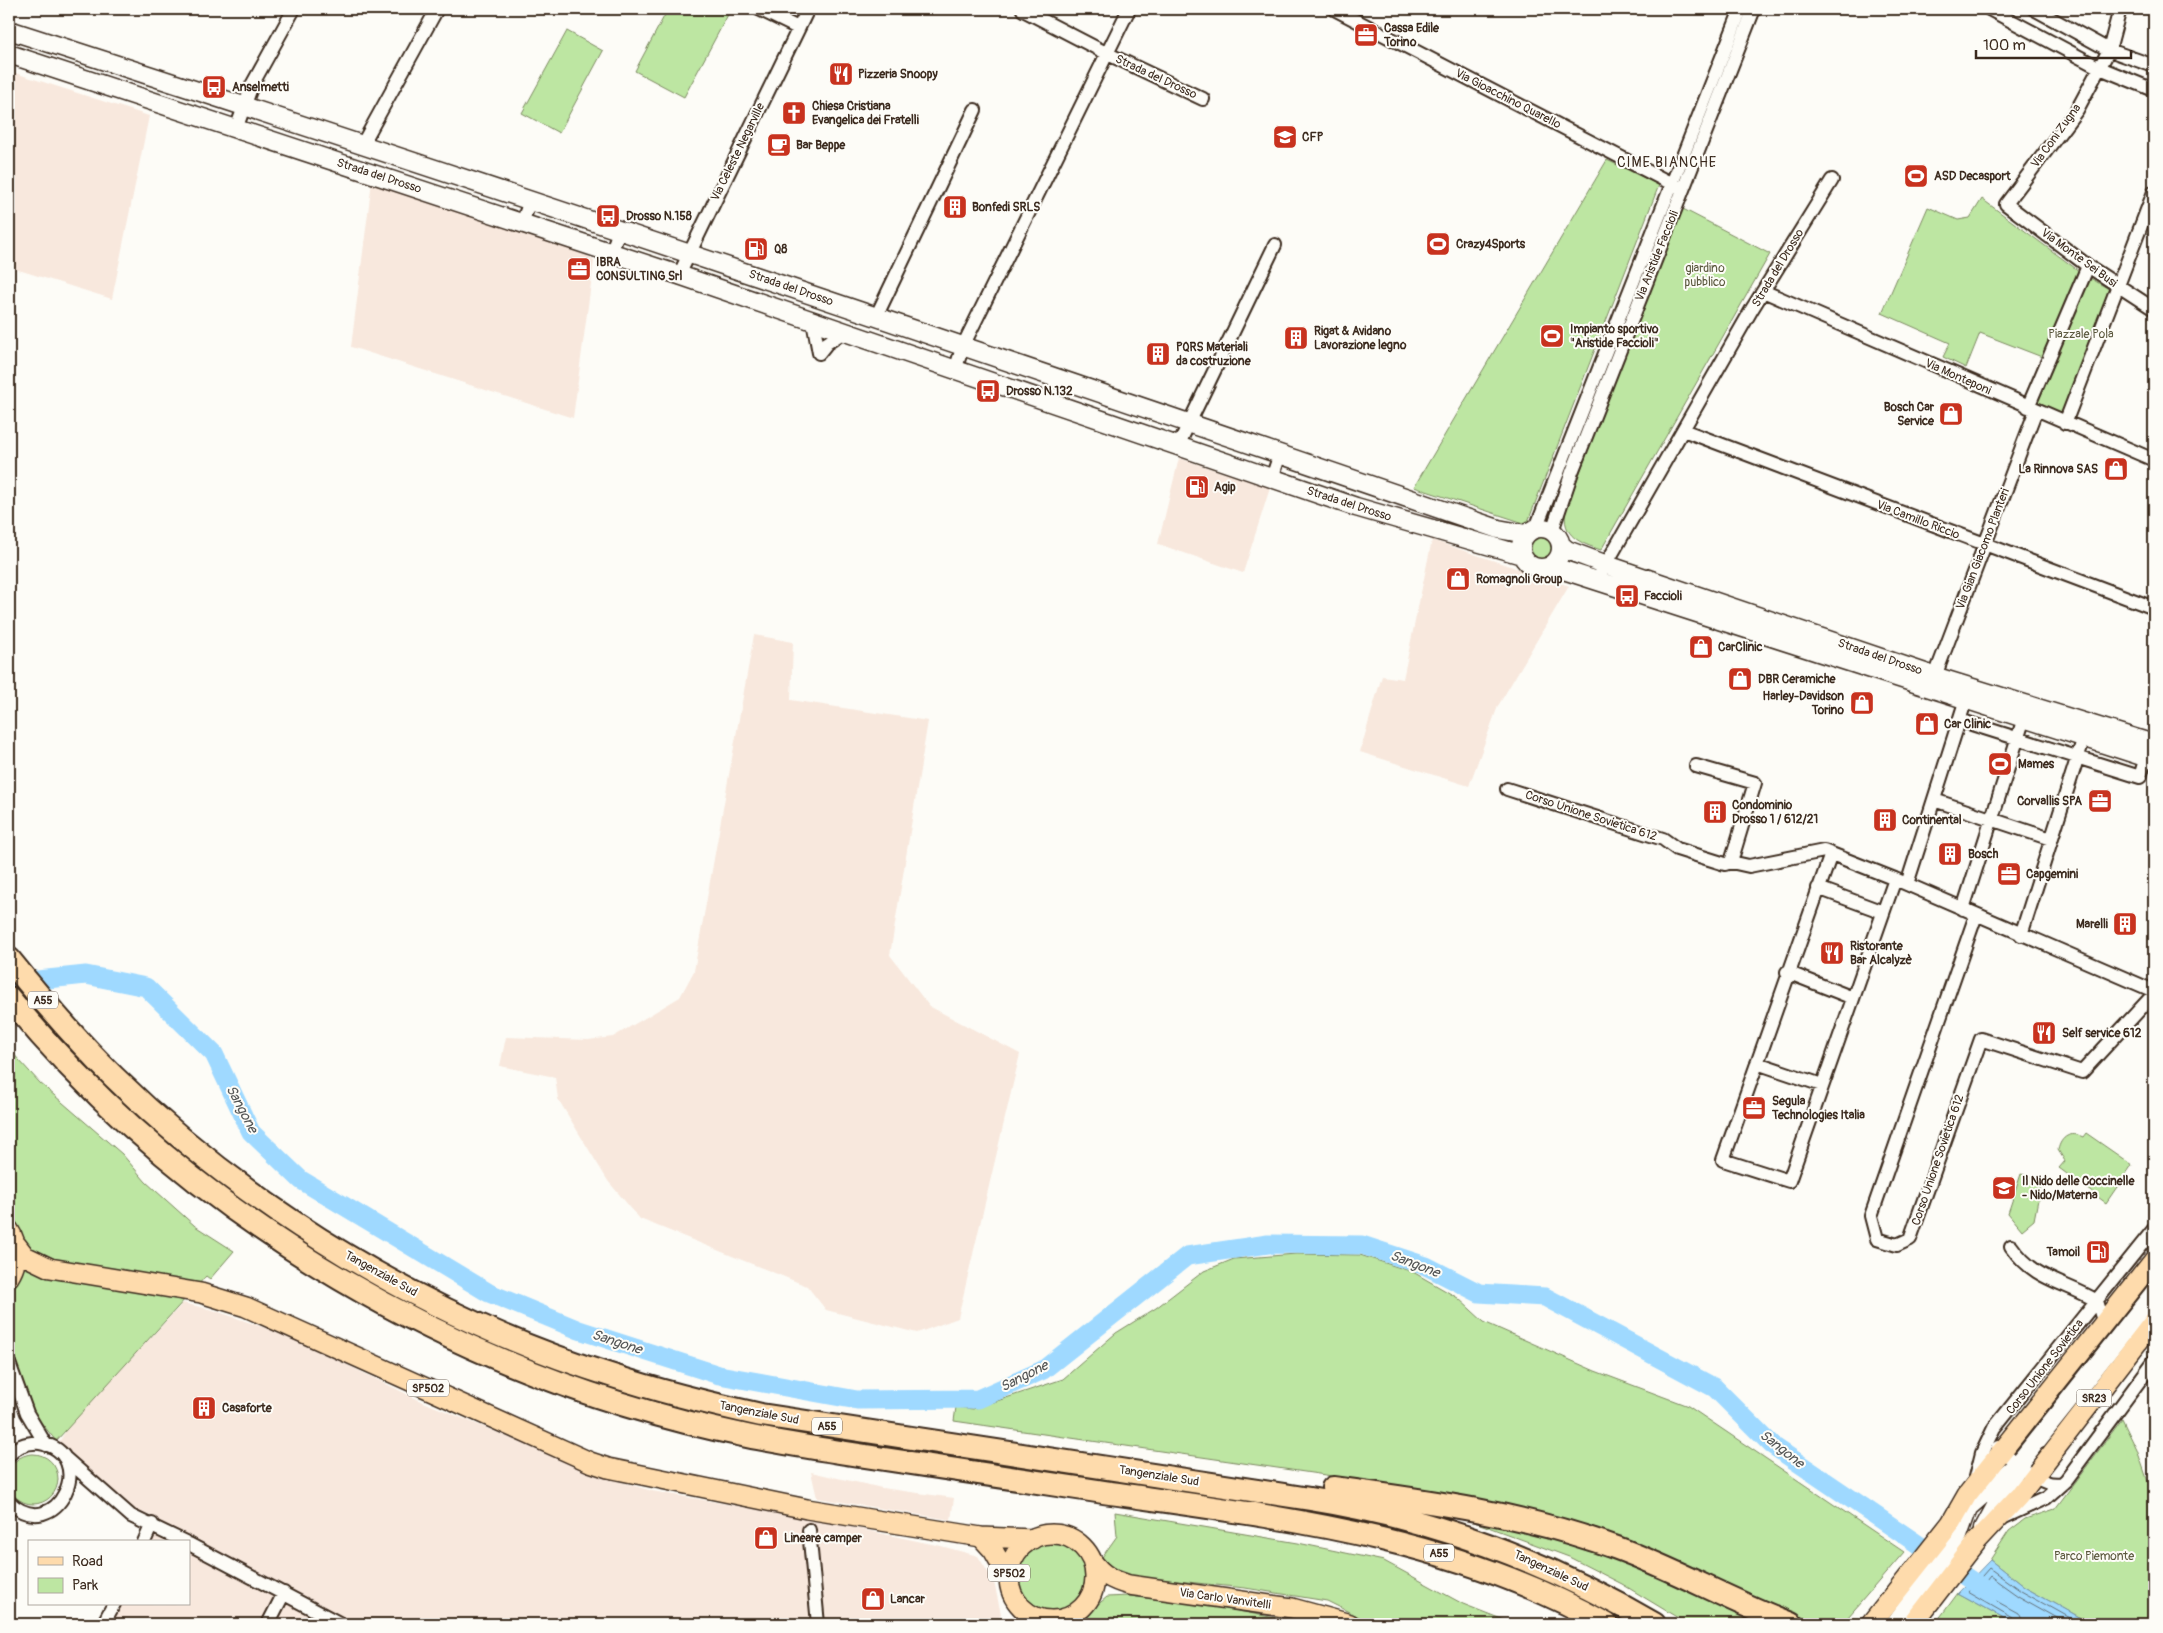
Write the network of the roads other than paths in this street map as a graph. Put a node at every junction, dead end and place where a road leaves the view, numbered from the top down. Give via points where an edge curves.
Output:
1 (294, 9) edge
2 (437, 9) edge
3 (759, 9) edge
4 (808, 9) edge
5 (1130, 9) edge
6 (1334, 9) edge
7 (1741, 9) edge
8 (1754, 9) edge
9 (1988, 9) edge
10 (2034, 9) edge
11 (2120, 9) edge
12 (1023, 10) dead end
13 (798, 28) junction
14 (9, 30) edge
15 (2108, 50) junction
16 (9, 54) edge
17 (1108, 54) junction
18 (2154, 66) edge
19 (2100, 68) junction
20 (2154, 90) edge
21 (1203, 99) dead end
22 (244, 106) junction
23 (975, 110) dead end
24 (236, 129) junction
25 (362, 145) junction
26 (1832, 180) dead end
27 (1671, 184) junction
28 (1683, 189) junction
29 (2154, 192) edge
30 (530, 201) junction
31 (2006, 204) joint
32 (522, 223) junction
33 (619, 231) junction
34 (1274, 244) dead end
35 (611, 253) junction
36 (689, 254) junction
37 (2088, 266) junction
38 (679, 275) junction
39 (2118, 285) junction
40 (1763, 291) junction
41 (2154, 309) edge
42 (876, 317) junction
43 (812, 321) junction
44 (844, 332) junction
45 (963, 346) junction
46 (954, 370) junction
47 (2032, 409) junction
48 (2065, 422) junction
49 (1188, 423) junction
50 (1683, 430) junction
51 (1178, 446) junction
52 (1280, 454) junction
53 (2154, 460) edge
54 (1272, 478) junction
55 (1543, 534) junction
56 (1984, 545) junction
57 (1522, 555) junction
58 (1551, 566) junction
59 (1602, 572) junction
60 (2154, 608) edge
61 (1932, 682) junction
62 (1966, 699) junction
63 (2024, 718) junction
64 (1960, 720) junction
65 (2084, 737) junction
66 (2017, 738) junction
67 (2152, 754) edge
68 (2078, 757) junction
69 (1696, 766) dead end
70 (1507, 789) dead end
71 (1934, 800) junction
72 (1992, 820) junction
73 (2050, 839) junction
74 (1831, 854) junction
75 (1731, 862) junction
76 (1901, 881) junction
77 (1818, 888) junction
78 (1963, 909) junction
79 (1883, 912) junction
80 (1976, 915) junction
81 (2021, 935) junction
82 (9, 959) edge
83 (1787, 972) junction
84 (2154, 992) edge
85 (9, 998) edge
86 (1853, 998) junction
87 (1756, 1063) junction
88 (1822, 1085) junction
89 (2152, 1231) edge
90 (12, 1237) edge
91 (2012, 1246) dead end
92 (2154, 1252) edge
93 (2154, 1260) edge
94 (50, 1268) junction
95 (9, 1278) edge
96 (2154, 1293) edge
97 (2097, 1301) junction
98 (2154, 1321) edge
99 (2104, 1324) junction
100 (2154, 1361) edge
101 (9, 1363) edge
102 (1992, 1431) junction
103 (46, 1445) junction
104 (2002, 1450) junction
105 (60, 1454) junction
106 (9, 1455) edge
107 (2018, 1463) junction
108 (2034, 1475) junction
109 (1159, 1476) junction
110 (2063, 1483) junction
111 (1973, 1487) junction
112 (11, 1509) edge
113 (1995, 1520) junction
114 (152, 1524) junction
115 (809, 1530) dead end
116 (1960, 1536) junction
117 (981, 1537) junction
118 (1033, 1539) junction
119 (145, 1540) edge
120 (181, 1540) edge
121 (190, 1545) edge
122 (1092, 1561) junction
123 (1936, 1568) junction
124 (1009, 1578) junction
125 (1129, 1585) junction
126 (284, 1593) junction
127 (1088, 1601) junction
128 (1928, 1605) junction
129 (113, 1606) edge
130 (1024, 1619) edge
131 (102, 1624) edge
132 (268, 1624) edge
133 (341, 1624) edge
134 (818, 1624) edge
135 (1350, 1624) edge
136 (1606, 1624) edge
137 (1654, 1624) edge
138 (1791, 1624) edge
139 (1871, 1624) edge
140 (1895, 1624) edge
141 (1913, 1624) edge
142 (1922, 1624) edge

1 - 22 street via 252,85
2 - 25 street, Strada del Drosso
3 - 13 street
4 - 13 street, Via Celeste Negarville
5 - 17 street, Strada del Drosso
6 - 27 street, Via Gioacchino Quarello
7 - 27 street, Via Aristide Faccioli
8 - 28 street, Via Aristide Faccioli
9 - 19 street
10 - 15 street
11 - 15 street, Via Coni Zugna
12 - 17 street, Strada del Drosso
13 - 36 street, Via Celeste Negarville
14 - 22 street, Strada del Drosso
15 - 18 street
15 - 19 street, Via Coni Zugna
16 - 24 street, Strada del Drosso
17 - 21 street, Strada del Drosso
17 - 45 street, Strada del Drosso
19 - 20 street
19 - 31 street, Via Coni Zugna via 2077,110
22 - 24 street
22 - 25 street, Strada del Drosso
23 - 42 street
24 - 32 street, Strada del Drosso
25 - 30 street, Strada del Drosso
26 - 40 street, Strada del Drosso
27 - 28 street, Via Gioacchino Quarello
27 - 55 street, Via Aristide Faccioli
28 - 55 street, Via Aristide Faccioli via 1572,472
29 - 39 street
30 - 32 street
30 - 33 street, Strada del Drosso
31 - 37 street, Via Monte Sei Busi
32 - 35 street, Strada del Drosso
33 - 35 street
33 - 36 street, Strada del Drosso
34 - 49 street
35 - 38 street, Strada del Drosso
36 - 38 street, Via Celeste Negarville
36 - 42 street, Strada del Drosso
37 - 39 street, Via Monte Sei Busi
37 - 47 street
38 - 43 street, Strada del Drosso
39 - 41 street, Via Monte Sei Busi
39 - 48 street
40 - 47 street, Via Monteponi
40 - 50 street, Strada del Drosso
42 - 45 street, Strada del Drosso
43 - 44 street, Strada del Drosso
43 - 44 street, Strada del Drosso via 819,353 827,343
44 - 46 street, Strada del Drosso
45 - 46 street, Strada del Drosso
45 - 49 street, Strada del Drosso
46 - 51 street, Strada del Drosso
47 - 48 street, Via Monteponi
47 - 56 street, Via Gian Giacomo Planteri
48 - 53 street, Via Monteponi
49 - 51 street
49 - 52 street, Strada del Drosso
50 - 56 street, Via Camillo Riccio
50 - 59 street, Strada del Drosso
51 - 54 street, Strada del Drosso
52 - 54 street
52 - 55 street, Strada del Drosso via 1498,529
54 - 57 street, Strada del Drosso via 1356,507
55 - 57 street via 1520,544
55 - 58 street via 1559,557
55 - 59 street, Strada del Drosso
56 - 60 street, Via Camillo Riccio
56 - 61 street, Via Gian Giacomo Planteri
57 - 58 street via 1534,567
58 - 59 street, Strada del Drosso
59 - 61 street, Strada del Drosso
61 - 62 street, Strada del Drosso
61 - 67 street, Strada del Drosso
62 - 63 street, Strada del Drosso
62 - 64 street
63 - 65 street, Strada del Drosso
63 - 66 street
64 - 66 street
64 - 71 street
65 - 67 street, Strada del Drosso
65 - 68 street
66 - 68 street
66 - 72 street
67 - 68 street via 2140,777
68 - 73 street
69 - 75 street via 1755,784
70 - 75 street, Corso Unione Sovietica 612 via 1663,839 1683,851 1725,864
71 - 72 street
71 - 76 street
72 - 73 street
72 - 78 street
73 - 81 street
74 - 75 street, Corso Unione Sovietica 612 via 1824,851 1750,866
74 - 76 street, Corso Unione Sovietica 612
74 - 77 street
76 - 78 street, Corso Unione Sovietica 612
76 - 79 street via 1891,891
77 - 79 street
77 - 83 street
78 - 80 street, Corso Unione Sovietica 612
79 - 86 street
80 - 81 street, Corso Unione Sovietica 612
80 - 84 street, Corso Unione Sovietica 612 via 1871,1216 1877,1239 1897,1245 1910,1238 1981,1039 2082,1072
81 - 84 street, Corso Unione Sovietica 612
82 - 109 highway, Tangenziale Sud / A55 via 114,1077 221,1169 318,1238 372,1270 511,1338 612,1376 761,1415
83 - 86 street
83 - 87 street
85 - 136 highway, Tangenziale Sud / A55 via 48,1043 141,1134 252,1222 321,1268 442,1333 566,1385 643,1410 748,1436 1260,1515 1381,1537 1497,1573 1549,1594
86 - 88 street
87 - 88 street
87 - 88 street via 1723,1160 1788,1181
89 - 92 street, Corso Unione Sovietica
89 - 97 street, Corso Unione Sovietica
90 - 94 main road, SP502 via 25,1256
90 - 95 main road, SP502 via 16,1258
91 - 97 street via 2021,1259 2042,1276
93 - 99 main road, Corso Unione Sovietica / SR23
94 - 95 main road, SP502
94 - 117 main road, SP502 via 228,1300 608,1468 807,1509
96 - 107 street
97 - 99 street, Corso Unione Sovietica
97 - 102 street, Corso Unione Sovietica
98 - 108 main road, Corso Unione Sovietica / SR23
99 - 104 main road, Corso Unione Sovietica / SR23
100 - 110 street, Corso Unione Sovietica
101 - 103 street via 27,1413
102 - 104 street via 1992,1439
102 - 111 street, Corso Unione Sovietica
103 - 105 street
103 - 106 street via 22,1445
104 - 107 street
104 - 111 main road, Corso Unione Sovietica / SR23
105 - 112 street via 70,1476 64,1498 57,1506 36,1514
105 - 114 street via 130,1516
107 - 108 street
107 - 116 street via 2007,1488
107 - 116 street via 1969,1507
108 - 110 street via 2047,1483
108 - 113 main road, Corso Unione Sovietica / SR23
109 - 137 highway, Tangenziale Sud / A55 via 1352,1506 1437,1526 1521,1556
109 - 138 highway via 1258,1479 1400,1496 1509,1516 1618,1549
110 - 113 street, Corso Unione Sovietica via 2046,1498
111 - 116 main road, Corso Unione Sovietica / SR23
113 - 116 main road, Corso Unione Sovietica / SR23
114 - 119 street
114 - 120 street
115 - 134 street
116 - 123 main road, Corso Unione Sovietica / SR23
116 - 123 main road, Corso Unione Sovietica / SR23
117 - 118 main road, SP502
117 - 124 main road, SP502 via 993,1550
118 - 122 main road, SP502 via 1052,1535 1071,1539
118 - 124 main road, SP502 via 1015,1555
121 - 126 street
122 - 125 main road, SP502 via 1101,1574
122 - 127 main road via 1094,1581
123 - 128 main road, Corso Unione Sovietica / SR23
123 - 139 main road, SR23
123 - 140 street
124 - 130 main road, SP502
125 - 127 main road, SP502 via 1106,1590
125 - 135 main road, Via Carlo Vanvitelli / SP502 via 1292,1608
126 - 132 street
126 - 133 street
127 - 130 main road, SP502 via 1067,1617
128 - 141 main road, SR23
128 - 142 street
129 - 131 street

